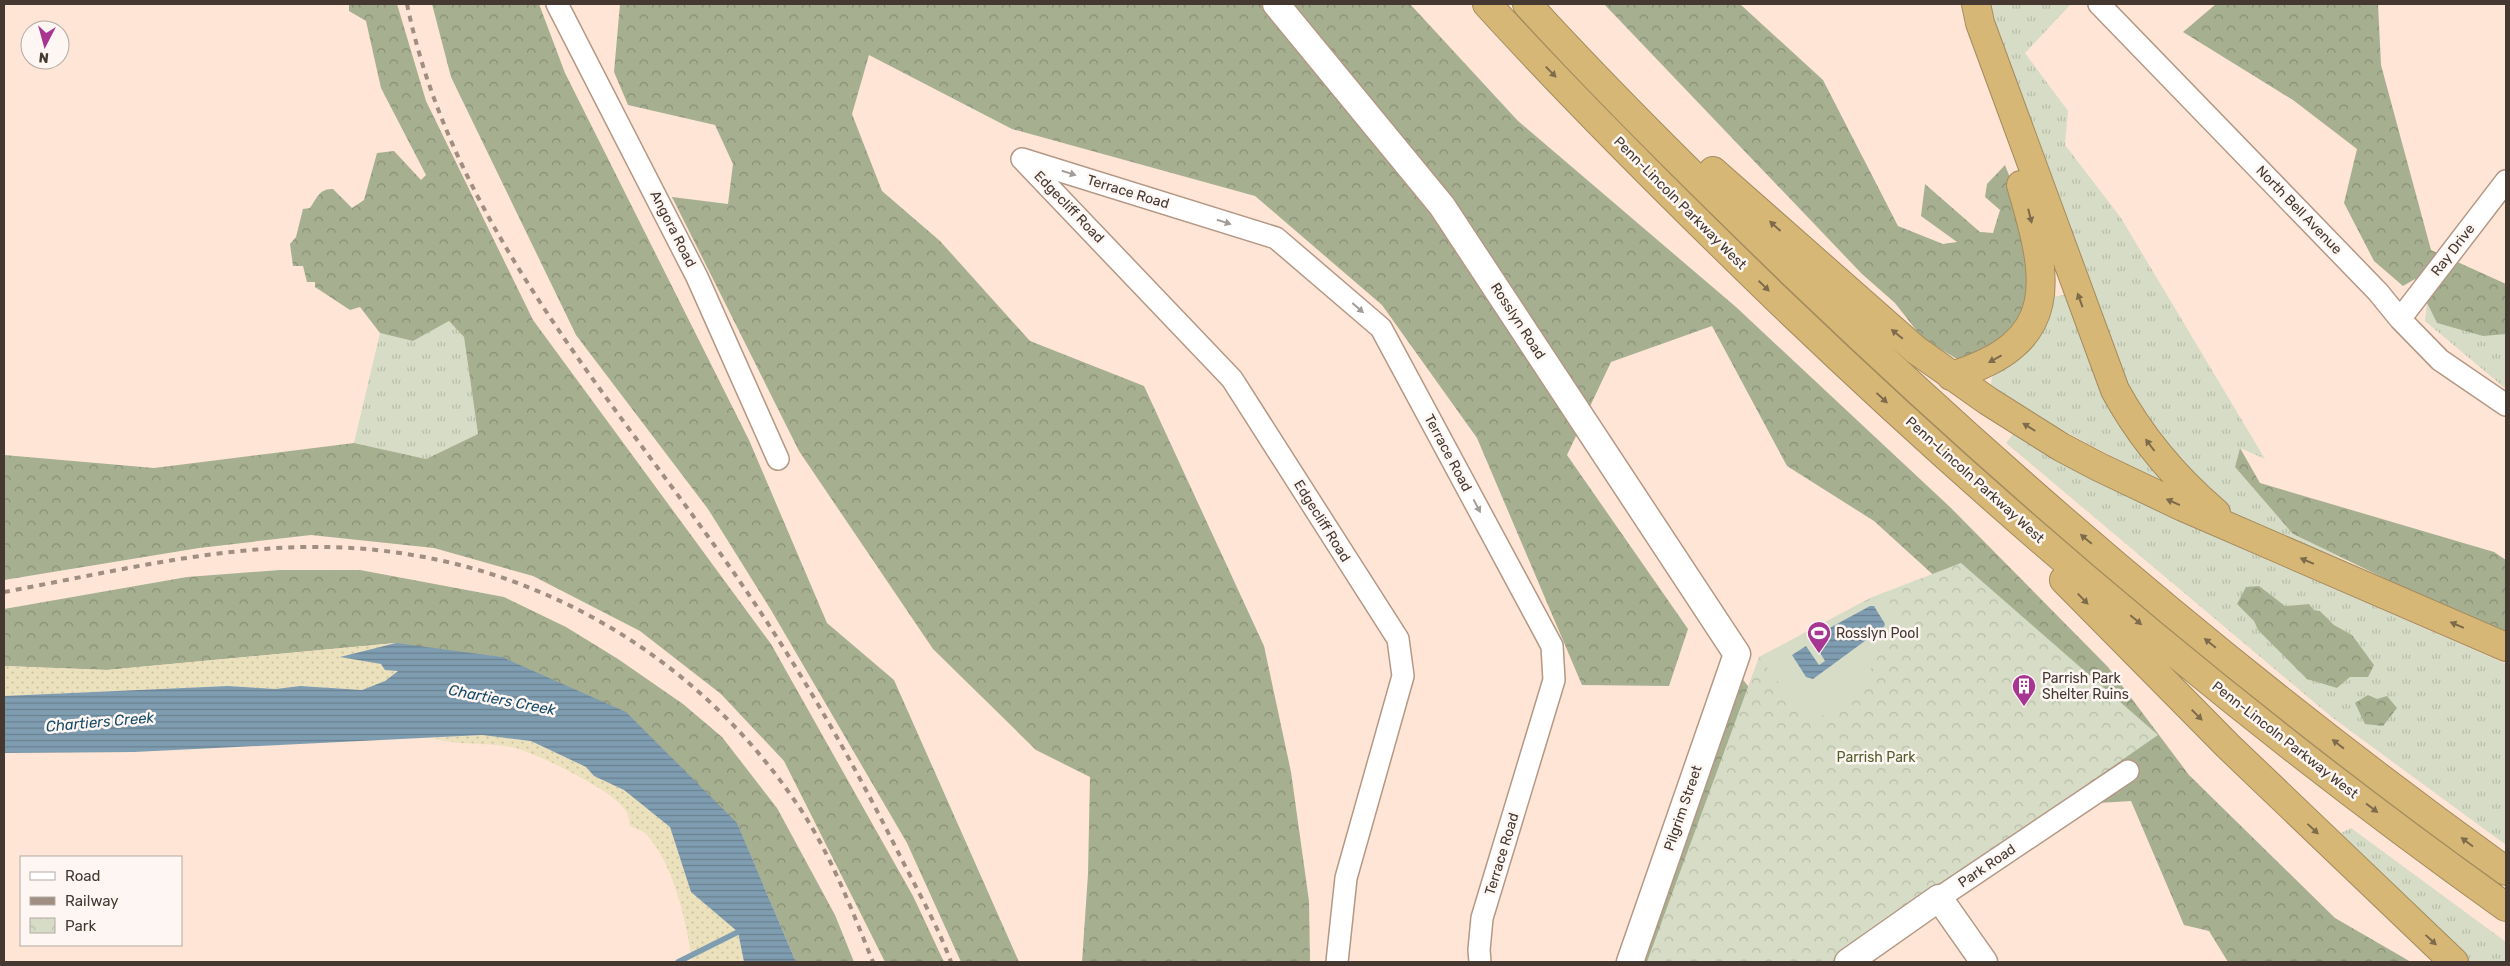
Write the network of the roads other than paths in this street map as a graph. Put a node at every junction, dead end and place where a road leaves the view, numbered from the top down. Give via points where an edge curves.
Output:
1 (557, 4) edge
2 (1276, 4) edge
3 (1487, 4) edge
4 (1960, 4) edge
5 (1976, 4) edge
6 (2099, 4) edge
7 (1533, 10) edge
8 (1022, 159) joint
9 (2506, 181) edge
10 (2400, 319) junction
11 (1951, 376) junction
12 (2506, 405) edge
13 (1927, 439) junction
14 (778, 459) dead end
15 (2234, 529) junction
16 (2506, 647) edge
17 (1737, 654) joint
18 (2128, 771) dead end
19 (2506, 871) edge
20 (1939, 898) junction
21 (2506, 907) edge
22 (1337, 962) edge
23 (1480, 962) edge
24 (1630, 962) edge
25 (1848, 962) edge
26 (1984, 962) edge
27 (2454, 962) edge

1 - 14 street, Angora Road via 697,277
2 - 17 street, Rosslyn Road via 1442,206
3 -> 13 highway, Penn-Lincoln Parkway West via 1616,141
4 -> 11 highway via 1965,28 2028,207 2036,243 2040,287 2036,316 2022,338 1999,357
15 -> 5 highway via 2163,462 2141,434 2115,390 1980,23
6 - 10 street, North Bell Avenue via 2378,292
11 -> 7 highway via 1883,323
19 -> 7 highway, Penn-Lincoln Parkway West via 2364,765 2170,610 1954,424 1738,221
8 - 22 street, Edgecliff Road via 1232,379 1398,640 1403,676 1346,878
8 -> 23 street, Terrace Road via 1276,238 1381,328 1552,646 1554,680 1482,918
9 - 10 street, Ray Drive
10 - 12 street, North Bell Avenue via 2440,360
15 -> 11 highway via 2099,468
13 -> 21 highway, Penn-Lincoln Parkway West via 2129,614 2248,711
13 -> 27 highway via 2228,746
16 -> 15 highway
17 - 24 street, Pilgrim Street
18 - 20 street, Park Road
20 - 25 street, Park Road
20 - 26 street

